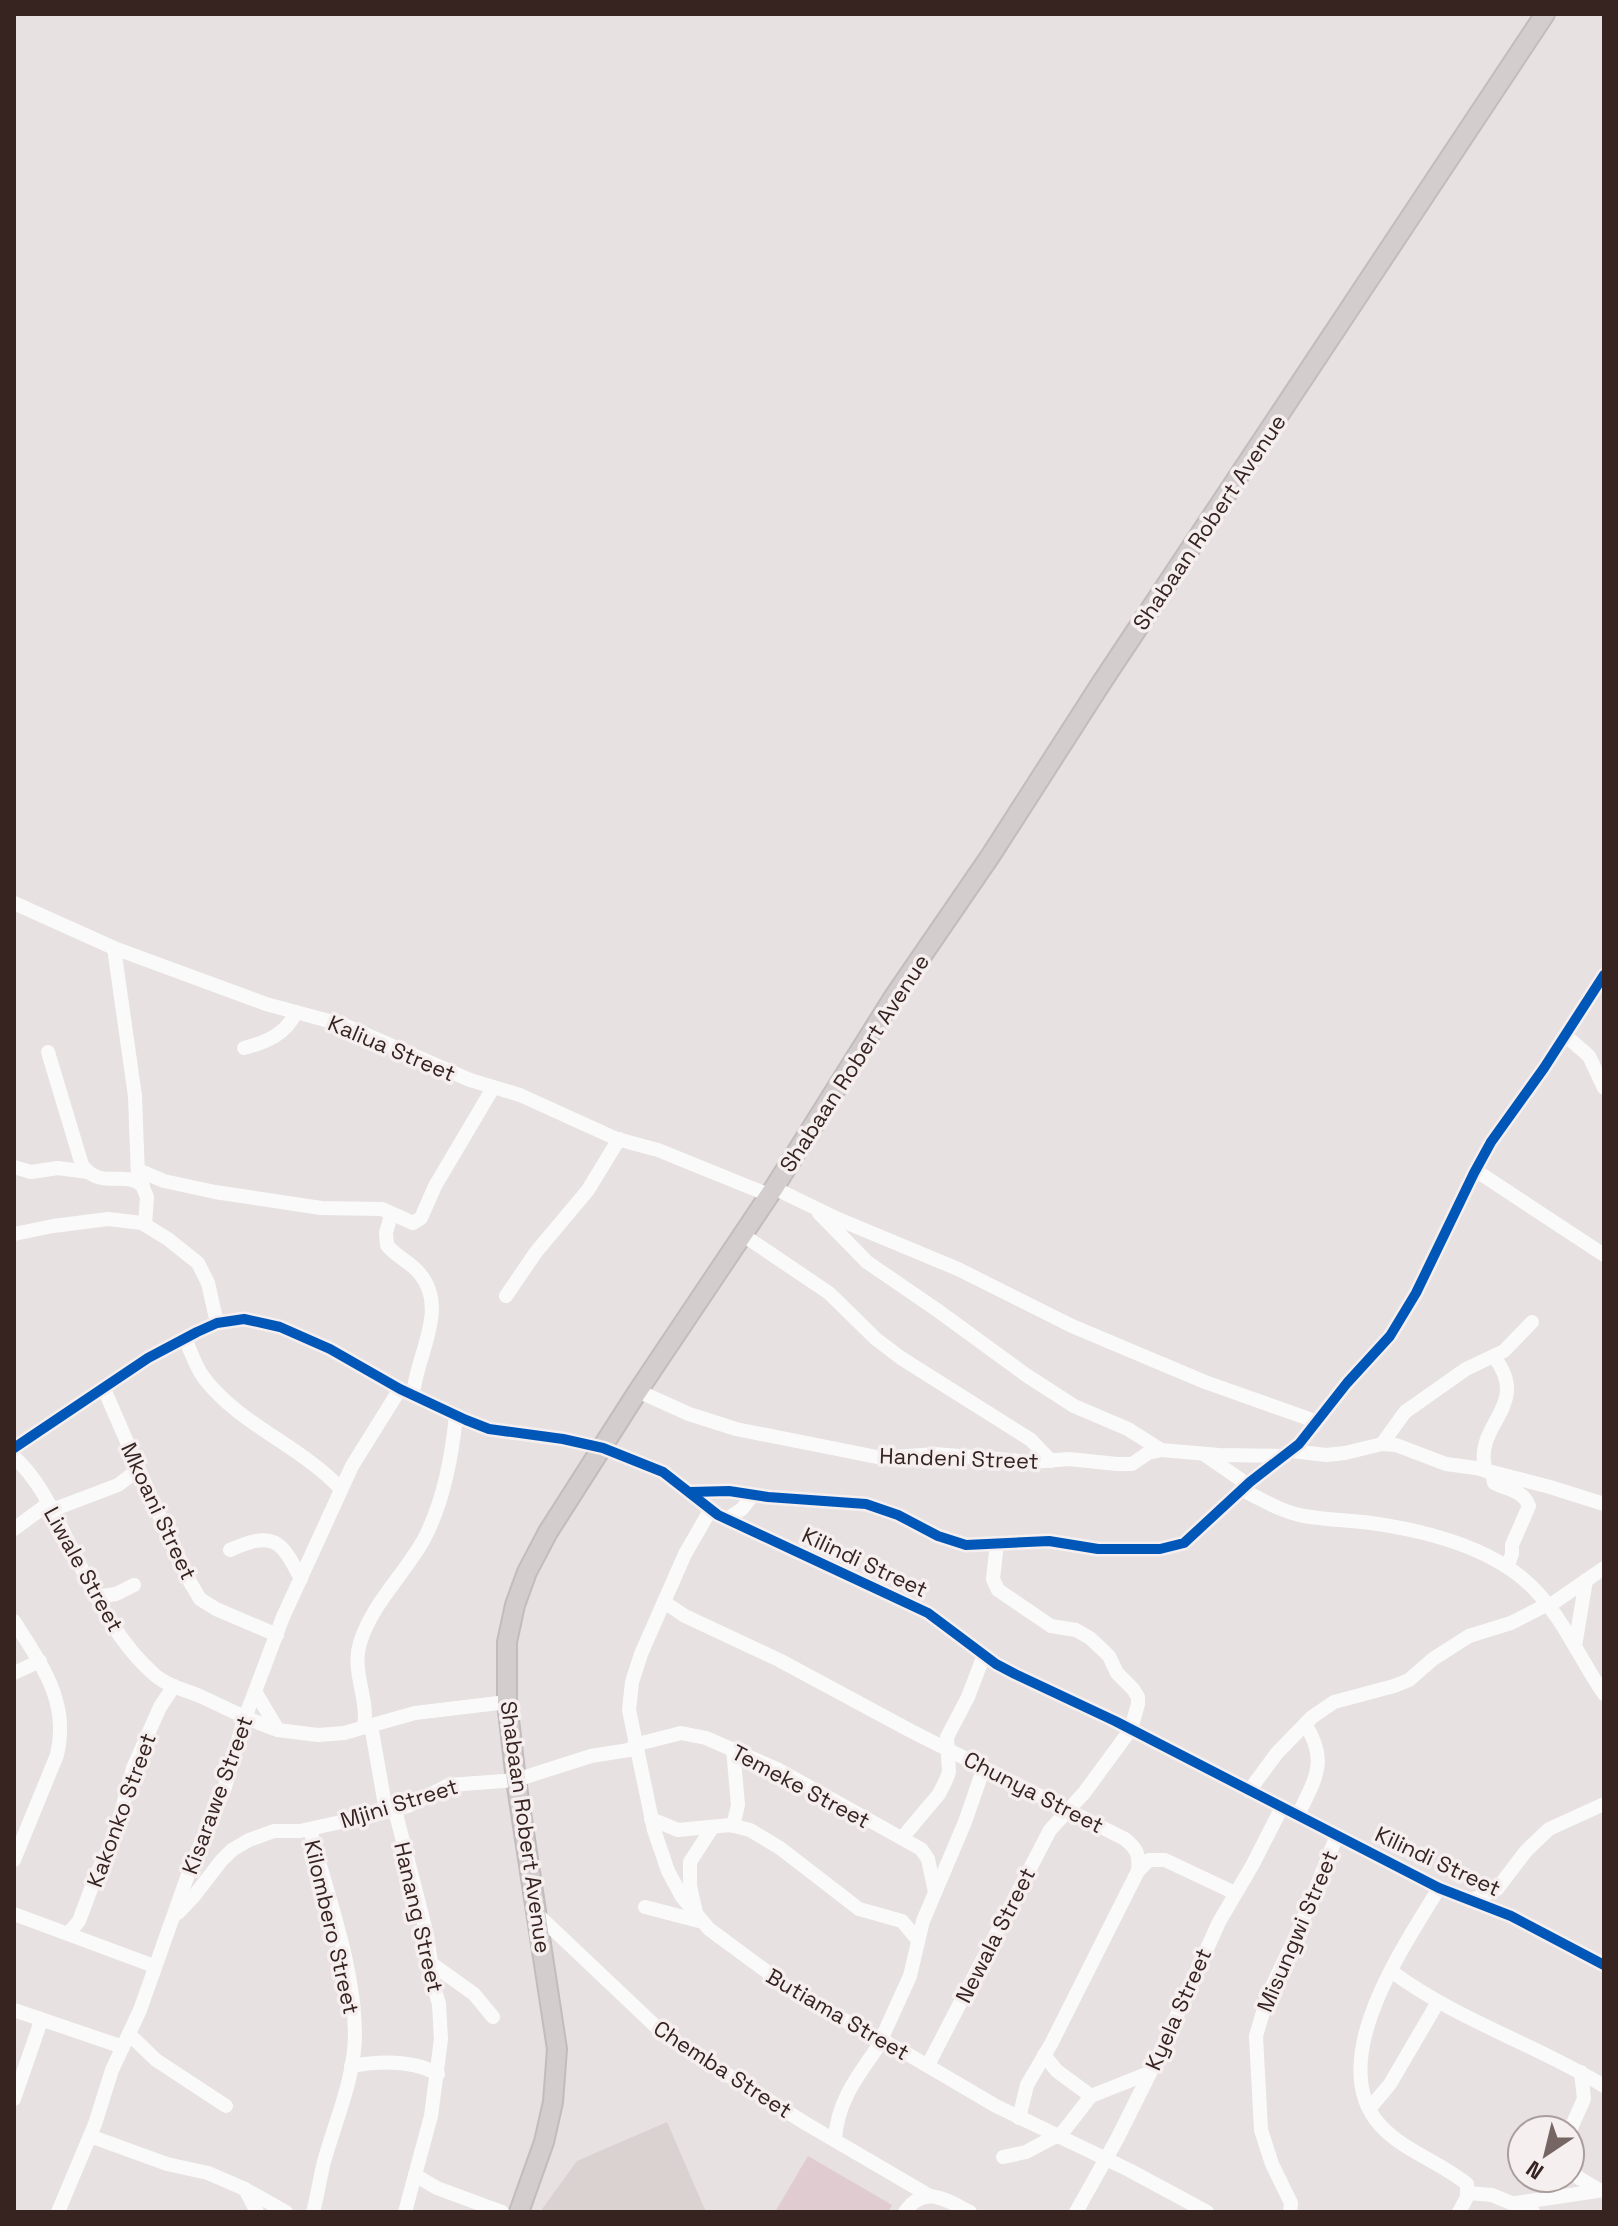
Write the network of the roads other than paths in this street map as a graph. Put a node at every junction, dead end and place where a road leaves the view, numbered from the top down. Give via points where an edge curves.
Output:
1 (1545, 14) edge
2 (14, 903) edge
3 (114, 948) junction
4 (1604, 975) edge
5 (296, 1012) junction
6 (1566, 1036) junction
7 (244, 1048) dead end
8 (48, 1052) dead end
9 (493, 1088) junction
10 (1604, 1088) edge
11 (619, 1139) junction
12 (14, 1167) edge
13 (138, 1170) junction
14 (1475, 1170) junction
15 (88, 1172) junction
16 (144, 1187) junction
17 (772, 1191) junction
18 (815, 1208) junction
19 (391, 1215) junction
20 (145, 1225) junction
21 (14, 1234) edge
22 (743, 1235) junction
23 (1604, 1255) edge
24 (506, 1296) dead end
25 (1532, 1322) dead end
26 (217, 1323) junction
27 (185, 1338) junction
28 (1494, 1357) junction
29 (638, 1391) junction
30 (100, 1392) junction
31 (407, 1392) junction
32 (456, 1415) junction
33 (1315, 1421) junction
34 (1382, 1444) junction
35 (14, 1448) edge
36 (603, 1448) junction
37 (1161, 1450) junction
38 (1289, 1453) junction
39 (1202, 1454) junction
40 (14, 1457) edge
41 (1051, 1461) junction
42 (139, 1469) junction
43 (1489, 1472) junction
44 (1244, 1487) junction
45 (341, 1489) junction
46 (690, 1492) junction
47 (753, 1495) junction
48 (1604, 1504) edge
49 (50, 1507) junction
50 (711, 1509) junction
51 (727, 1519) junction
52 (14, 1529) edge
53 (997, 1543) junction
54 (230, 1550) dead end
55 (1507, 1567) junction
56 (1604, 1568) edge
57 (301, 1579) junction
58 (1586, 1580) junction
59 (134, 1585) dead end
60 (96, 1597) junction
61 (664, 1602) junction
62 (1548, 1605) junction
63 (14, 1621) edge
64 (277, 1635) junction
65 (1575, 1646) junction
66 (984, 1655) junction
67 (40, 1661) junction
68 (14, 1673) edge
69 (174, 1686) junction
70 (256, 1693) junction
71 (1604, 1694) edge
72 (507, 1702) junction
73 (245, 1719) junction
74 (1305, 1724) junction
75 (368, 1726) junction
76 (950, 1729) junction
77 (1131, 1729) junction
78 (278, 1730) junction
79 (927, 1739) junction
80 (635, 1747) junction
81 (733, 1749) junction
82 (948, 1749) junction
83 (984, 1767) junction
84 (516, 1780) junction
85 (1249, 1791) junction
86 (1604, 1804) edge
87 (1282, 1807) junction
88 (390, 1810) junction
89 (1068, 1810) junction
90 (1298, 1815) junction
91 (651, 1819) junction
92 (733, 1826) junction
93 (712, 1828) junction
94 (310, 1829) junction
95 (205, 1835) junction
96 (1337, 1835) junction
97 (902, 1838) junction
98 (232, 1850) junction
99 (14, 1860) edge
100 (1138, 1871) junction
101 (1439, 1888) junction
102 (935, 1892) junction
103 (1232, 1898) junction
104 (1469, 1901) junction
105 (645, 1907) dead end
106 (14, 1914) edge
107 (537, 1914) junction
108 (175, 1916) junction
109 (698, 1919) junction
110 (68, 1934) junction
111 (917, 1939) junction
112 (432, 1964) junction
113 (1604, 1965) edge
114 (154, 1966) junction
115 (1391, 1971) junction
116 (1438, 2002) junction
117 (14, 2010) edge
118 (493, 2017) dead end
119 (41, 2021) junction
120 (126, 2040) junction
121 (882, 2040) junction
122 (354, 2047) junction
123 (1044, 2055) junction
124 (377, 2064) junction
125 (928, 2065) junction
126 (351, 2066) junction
127 (1581, 2072) junction
128 (1149, 2073) junction
129 (438, 2074) junction
130 (1604, 2086) edge
131 (1091, 2096) junction
132 (14, 2099) edge
133 (226, 2106) dead end
134 (1370, 2108) junction
135 (1577, 2114) edge
136 (1019, 2118) junction
137 (90, 2136) junction
138 (1058, 2136) junction
139 (835, 2140) junction
140 (1003, 2157) dead end
141 (1105, 2158) junction
142 (415, 2175) junction
143 (245, 2189) junction
144 (1602, 2190) edge
145 (1468, 2193) junction
146 (1560, 2195) joint
147 (930, 2196) junction
148 (1516, 2203) junction
149 (58, 2212) edge
150 (257, 2212) edge
151 (286, 2212) edge
152 (313, 2212) edge
153 (405, 2212) edge
154 (502, 2212) edge
155 (519, 2212) edge
156 (905, 2212) edge
157 (970, 2212) edge
158 (1076, 2212) edge
159 (1207, 2212) edge
160 (1290, 2212) edge
161 (1459, 2212) edge
162 (1533, 2212) edge

1 - 17 main road, Shabaan Robert Avenue via 893,998
2 - 3 street, Kaliua Street
3 - 5 street, Kaliua Street
3 - 13 street via 135,1096
4 - 6 street
5 - 7 street via 280,1034
5 - 9 street, Kaliua Street via 344,1025
6 - 10 street via 1589,1056
6 - 14 street
8 - 15 street
9 - 11 street, Kaliua Street
9 - 19 street via 421,1218 410,1223
11 - 17 street, Kaliua Street
11 - 24 street via 588,1190
12 - 15 street
13 - 16 street
13 - 19 street via 184,1186 266,1202 375,1209
14 - 23 street
14 - 33 street via 1390,1336
15 - 16 street via 105,1180 135,1180
16 - 20 street
17 - 18 street, Kaliua Street
17 - 22 main road, Shabaan Robert Avenue
18 - 33 street, Kaliua Street via 958,1269 1072,1326
18 - 37 street via 867,1262 1026,1375
19 - 31 street, Kisarawe Street via 387,1245 419,1272 433,1297
20 - 21 street via 108,1219
20 - 26 street via 198,1263
22 - 29 main road, Shabaan Robert Avenue
22 - 41 street via 829,1293 901,1358 1031,1440
25 - 28 street
26 - 27 street, Kilindi Street
26 - 31 street, Kilindi Street via 244,1319 280,1327
27 - 30 street, Kilindi Street
27 - 45 street via 195,1363 220,1396 317,1465
28 - 34 street via 1466,1369 1405,1412
28 - 43 street via 1504,1372 1508,1397 1486,1443 1483,1463
29 - 36 main road, Shabaan Robert Avenue
29 - 41 street, Handeni Street via 736,1429 867,1455
30 - 35 street, Kilindi Street
30 - 42 street, Mkoani Street
31 - 32 street, Kilindi Street
31 - 45 street, Kisarawe Street
32 - 36 street, Kilindi Street via 489,1429
32 - 75 street, Hanang Street via 450,1465 424,1539 360,1641 357,1658
33 - 38 street
34 - 38 street, Handeni Street via 1326,1455
34 - 43 street
36 - 46 street, Kilindi Street via 663,1472
36 - 72 main road, Shabaan Robert Avenue via 548,1532 523,1583 507,1642
37 - 39 street, Handeni Street
37 - 41 street, Handeni Street via 1132,1464
38 - 39 street, Handeni Street
38 - 44 street
39 - 44 street
40 - 49 street, Liwale Street
42 - 49 street via 118,1485
42 - 64 street, Mkoani Street via 200,1599
43 - 48 street
43 - 55 street via 1494,1483 1525,1497 1529,1506
44 - 53 street via 1194,1536 1174,1547
44 - 55 street via 1300,1515 1424,1532
45 - 57 street, Kisarawe Street
46 - 47 street
46 - 50 street, Kilindi Street
47 - 51 street
47 - 53 street via 866,1504 954,1542
49 - 52 street
49 - 60 street, Liwale Street
50 - 51 street, Kilindi Street
50 - 61 street, Butiama Street
51 - 66 street, Kilindi Street via 928,1613
53 - 77 street via 994,1586 1051,1626 1083,1633 1109,1656 1113,1669 1138,1697
54 - 57 street via 256,1540 272,1542 287,1550
55 - 62 street
56 - 58 street
57 - 64 street, Kisarawe Street
58 - 62 street
58 - 65 street
59 - 60 street
60 - 69 street, Liwale Street via 141,1661
61 - 79 street, Chunya Street
61 - 80 street, Butiama Street via 632,1682 629,1710
62 - 65 street
62 - 74 street via 1469,1636 1409,1680 1334,1702
63 - 67 street
64 - 70 street, Kisarawe Street
65 - 71 street
66 - 76 street
66 - 77 street, Kilindi Street
67 - 68 street
67 - 99 street via 57,1696 61,1738
69 - 73 street, Liwale Street
69 - 110 street, Kakonko Street via 129,1779 114,1839 79,1921
70 - 73 street, Kisarawe Street
70 - 78 street
72 - 75 street via 435,1709
72 - 84 main road, Shabaan Robert Avenue
73 - 78 street, Liwale Street
73 - 95 street, Kisarawe Street
74 - 85 street
74 - 90 street via 1319,1760
75 - 78 street via 318,1735
75 - 88 street, Hanang Street
76 - 79 street
76 - 82 street
77 - 85 street, Kilindi Street
77 - 89 street, Newala Street
79 - 82 street, Chunya Street
80 - 81 street, Temeke Street via 687,1733
80 - 84 street, Temeke Street
80 - 91 street, Butiama Street
81 - 92 street via 738,1805
81 - 97 street, Temeke Street
82 - 83 street, Chunya Street
82 - 97 street via 946,1780
83 - 89 street, Chunya Street
83 - 102 street
84 - 88 street, Mjini Street via 449,1785
84 - 107 main road, Shabaan Robert Avenue
85 - 87 street, Kilindi Street
86 - 104 street via 1549,1829 1497,1889
87 - 90 street, Kilindi Street
87 - 103 street, Kyela Street
88 - 94 street, Mjini Street
88 - 112 street, Hanang Street
89 - 100 street, Chunya Street via 1125,1839 1137,1850
89 - 125 street, Newala Street via 1043,1843
90 - 96 street, Kilindi Street
91 - 93 street via 678,1830
91 - 109 street, Butiama Street via 674,1885
92 - 93 street
92 - 111 street via 767,1838 859,1909 902,1921
93 - 109 street via 690,1862
94 - 98 street, Mjini Street via 274,1831
94 - 122 street, Kilombero Street via 350,1990
95 - 98 street via 212,1846
95 - 108 street, Kisarawe Street
96 - 101 street, Kilindi Street
96 - 160 street, Misungwi Street via 1268,1995 1256,2036 1261,2130
97 - 102 street, Temeke Street via 928,1859
98 - 108 street, Mjini Street
100 - 103 street via 1149,1860 1165,1860
100 - 123 street
101 - 104 street, Kilindi Street
101 - 115 street
102 - 111 street
103 - 128 street, Kyela Street
104 - 113 street, Kilindi Street via 1511,1916
105 - 109 street
106 - 110 street
107 - 139 street, Chemba Street via 667,2037
107 - 155 main road, Shabaan Robert Avenue via 557,2049 544,2142
108 - 114 street, Kisarawe Street
109 - 121 street, Butiama Street via 787,1988
110 - 114 street
111 - 121 street via 910,1976
112 - 118 street via 474,1994
112 - 129 street, Hanang Street via 441,2027
114 - 120 street, Kisarawe Street
115 - 116 street
115 - 134 street via 1359,2060
116 - 127 street
116 - 134 street
117 - 119 street
119 - 120 street
119 - 132 street
120 - 133 street
120 - 137 street, Kisarawe Street
121 - 125 street, Butiama Street
121 - 139 street via 846,2092
122 - 124 street
122 - 126 street, Kilombero Street
123 - 131 street
123 - 136 street via 1027,2085
124 - 126 street
124 - 129 street via 424,2066
125 - 136 street, Butiama Street
126 - 152 street, Kilombero Street
127 - 130 street
127 - 135 street via 1584,2099
128 - 131 street
128 - 141 street, Kyela Street
129 - 142 street, Hanang Street
131 - 138 street
134 - 145 street via 1388,2133 1458,2177
136 - 138 street, Butiama Street
137 - 143 street
137 - 149 street, Kisarawe Street
138 - 140 street
138 - 141 street, Butiama Street
139 - 147 street, Chemba Street
141 - 158 street, Kyela Street
141 - 159 street, Butiama Street
142 - 153 street, Hanang Street
142 - 154 street
143 - 150 street
143 - 151 street
144 - 146 street
145 - 148 street
145 - 161 street
146 - 148 street
147 - 156 street via 912,2201
147 - 157 street, Chemba Street
148 - 162 street

